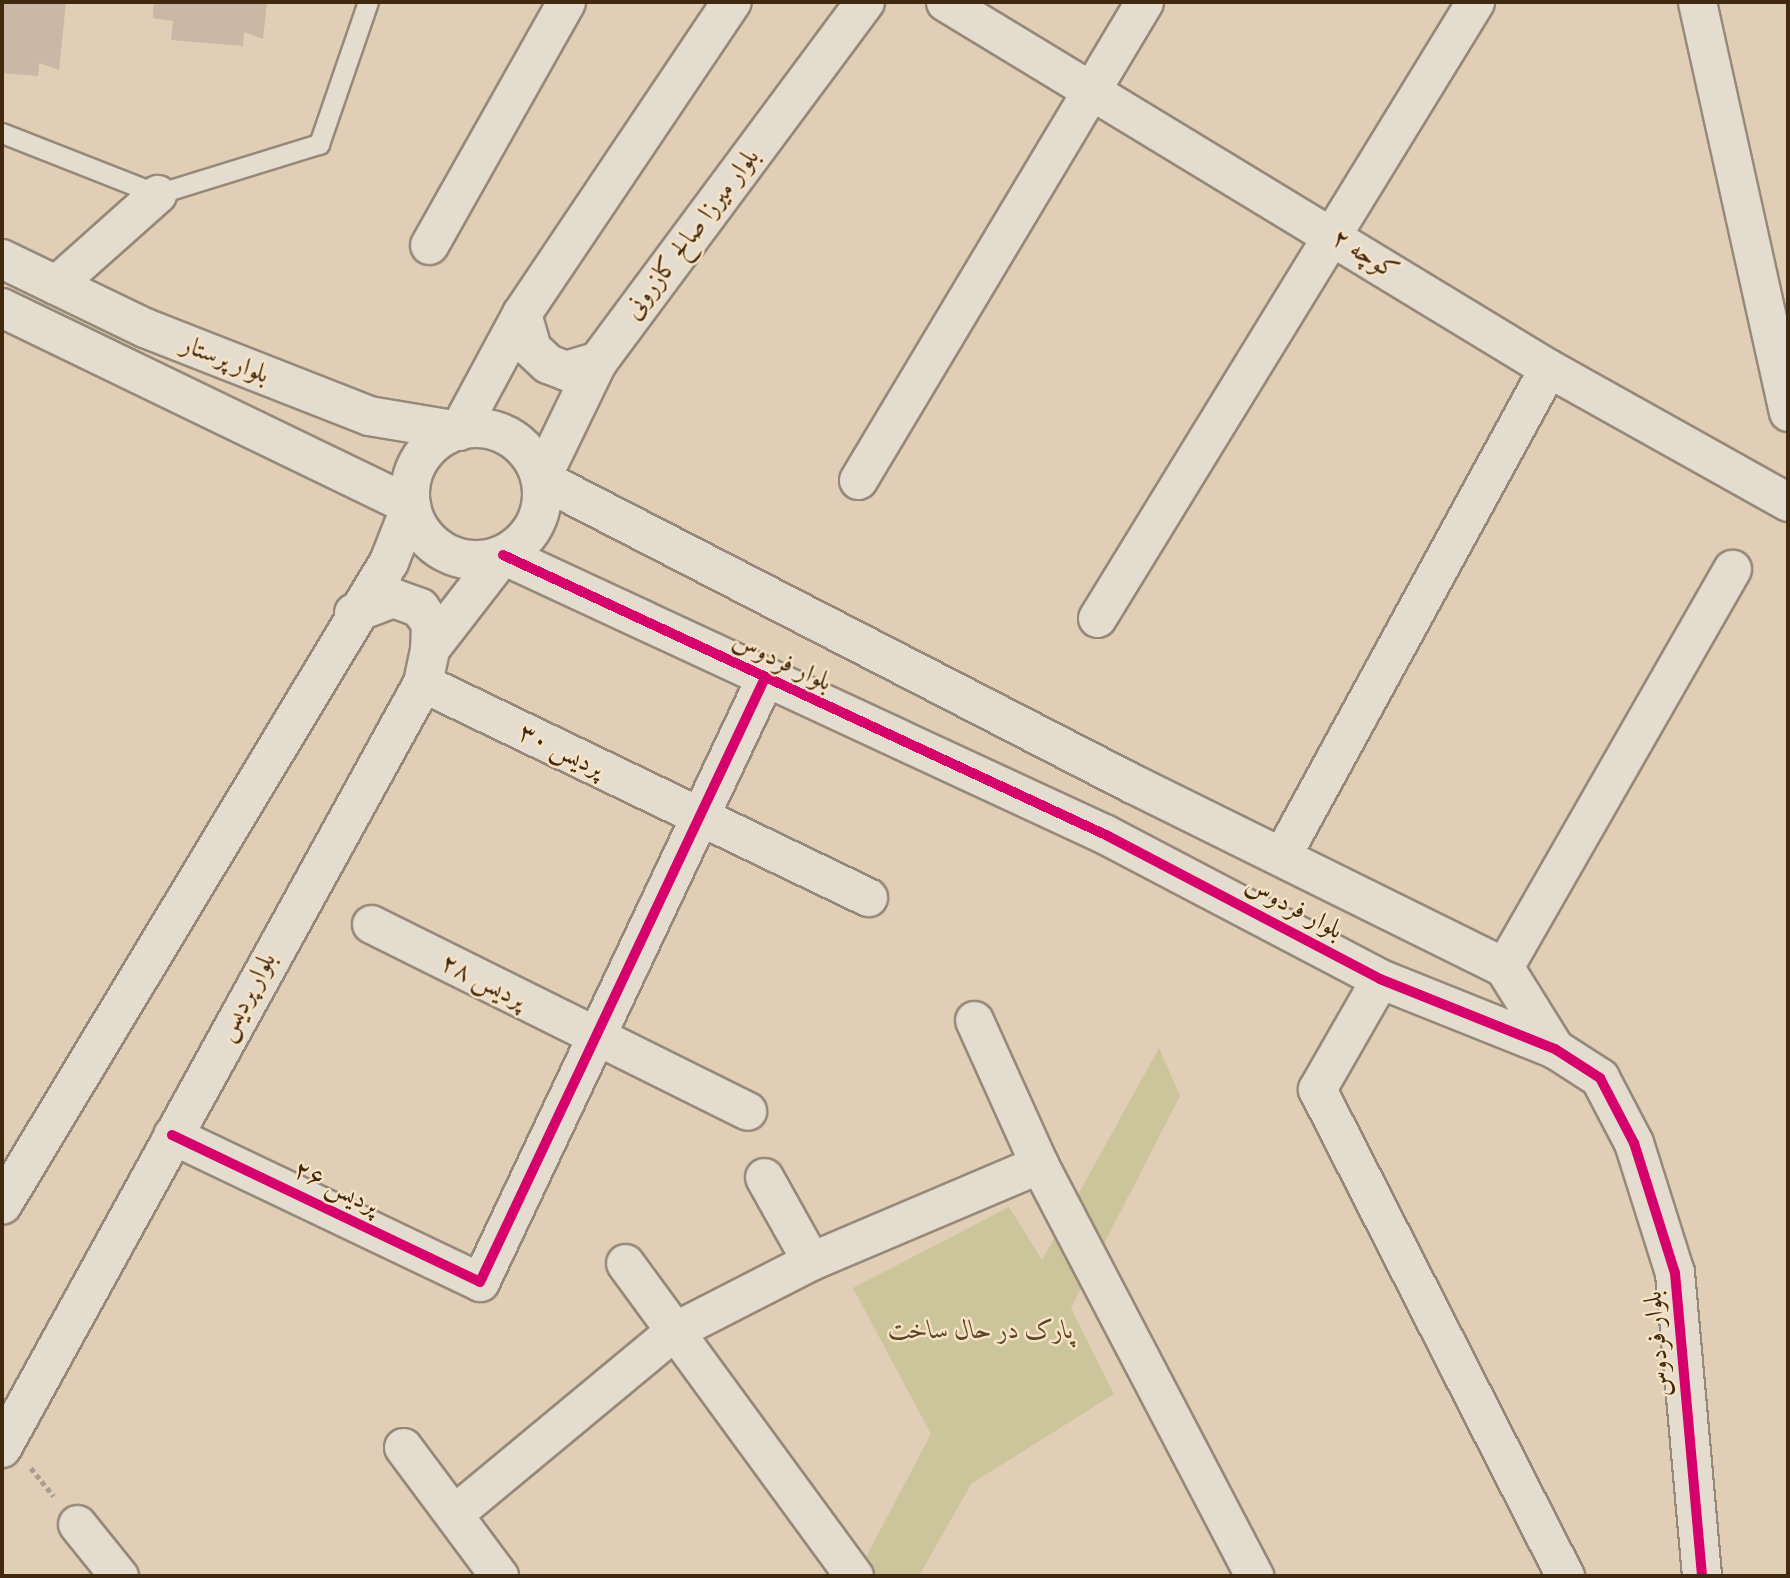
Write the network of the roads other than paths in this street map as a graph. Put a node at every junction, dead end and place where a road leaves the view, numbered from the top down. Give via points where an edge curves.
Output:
1 (368, 2) edge
2 (566, 2) edge
3 (732, 2) edge
4 (865, 2) edge
5 (945, 2) edge
6 (1144, 2) edge
7 (1475, 2) edge
8 (1697, 2) edge
9 (1093, 87) junction
10 (2, 133) edge
11 (157, 194) junction
12 (1329, 233) junction
13 (429, 245) dead end
14 (2, 259) edge
15 (55, 285) junction
16 (2, 307) edge
17 (522, 314) junction
18 (598, 360) junction
19 (1548, 368) junction
20 (1788, 412) edge
21 (458, 431) junction
22 (541, 479) junction
23 (858, 480) dead end
24 (1788, 502) edge
25 (411, 506) junction
26 (503, 555) junction
27 (1732, 569) dead end
28 (354, 613) junction
29 (1097, 618) dead end
30 (427, 666) junction
31 (764, 680) junction
32 (1133, 784) junction
33 (698, 818) junction
34 (1106, 835) junction
35 (1281, 857) junction
36 (868, 897) dead end
37 (371, 924) dead end
38 (1504, 967) junction
39 (1380, 979) junction
40 (974, 1020) dead end
41 (594, 1040) junction
42 (1555, 1049) junction
43 (747, 1111) dead end
44 (173, 1135) junction
45 (1039, 1164) junction
46 (764, 1177) dead end
47 (2, 1205) edge
48 (811, 1261) junction
49 (625, 1263) dead end
50 (674, 1331) junction
51 (4, 1444) edge
52 (403, 1447) dead end
53 (456, 1511) junction
54 (77, 1524) road end
55 (119, 1576) edge
56 (499, 1576) edge
57 (854, 1576) edge
58 (1254, 1576) edge
59 (1565, 1576) edge
60 (1702, 1576) edge

1 - 11 lane via 319,144
2 - 13 street
3 - 17 street
4 - 18 street, بلوار میرزا صالح کازرونی
5 - 9 street, کوچه ۲
6 - 9 street
7 - 12 street
8 - 20 street
9 - 12 street, کوچه ۲
9 - 23 street
10 - 11 lane
11 - 15 street
12 - 19 street, کوچه ۲
12 - 29 street
14 - 15 street, بلوار پرستار
15 - 21 street, بلوار پرستار via 145,328 369,416
16 - 25 street, بلوار پرستار
17 - 18 street via 532,349 548,364 566,371
17 - 21 street
18 - 22 street, بلوار میرزا صالح کازرونی
19 - 24 street, کوچه ۲
19 - 35 street
21 - 22 street via 502,433 527,451
21 - 25 street via 422,456 411,485
22 - 26 street via 536,523
22 - 32 street, بلوار فردوس
25 - 26 street via 422,531 442,550 468,560
25 - 28 street via 389,562
26 - 30 street, بلوار پردیس
26 - 31 street, بلوار فردوس
27 - 38 street
28 - 30 street via 393,598 420,608 431,624
28 - 47 street
30 - 33 street, پردیس ۳۰
30 - 44 street, بلوار پردیس
31 - 33 street
31 - 34 street, بلوار فردوس
32 - 34 street
32 - 35 street, بلوار فردوس
33 - 36 street, پردیس ۳۰
33 - 41 street
34 - 39 street, بلوار فردوس
35 - 38 street, بلوار فردوس
37 - 41 street, پردیس ۲۸
38 - 42 street, بلوار فردوس
39 - 42 street, بلوار فردوس
39 - 59 street via 1317,1090
40 - 45 street
41 - 43 street, پردیس ۲۸
41 - 44 street, پردیس ۲۶ via 480,1282
42 - 60 street, بلوار فردوس via 1600,1078 1634,1143 1675,1273
44 - 51 street, بلوار پردیس
45 - 48 street
45 - 58 street
46 - 48 street
48 - 50 street
49 - 50 street
50 - 53 street
50 - 57 street
52 - 53 street
53 - 56 street
54 - 55 street

